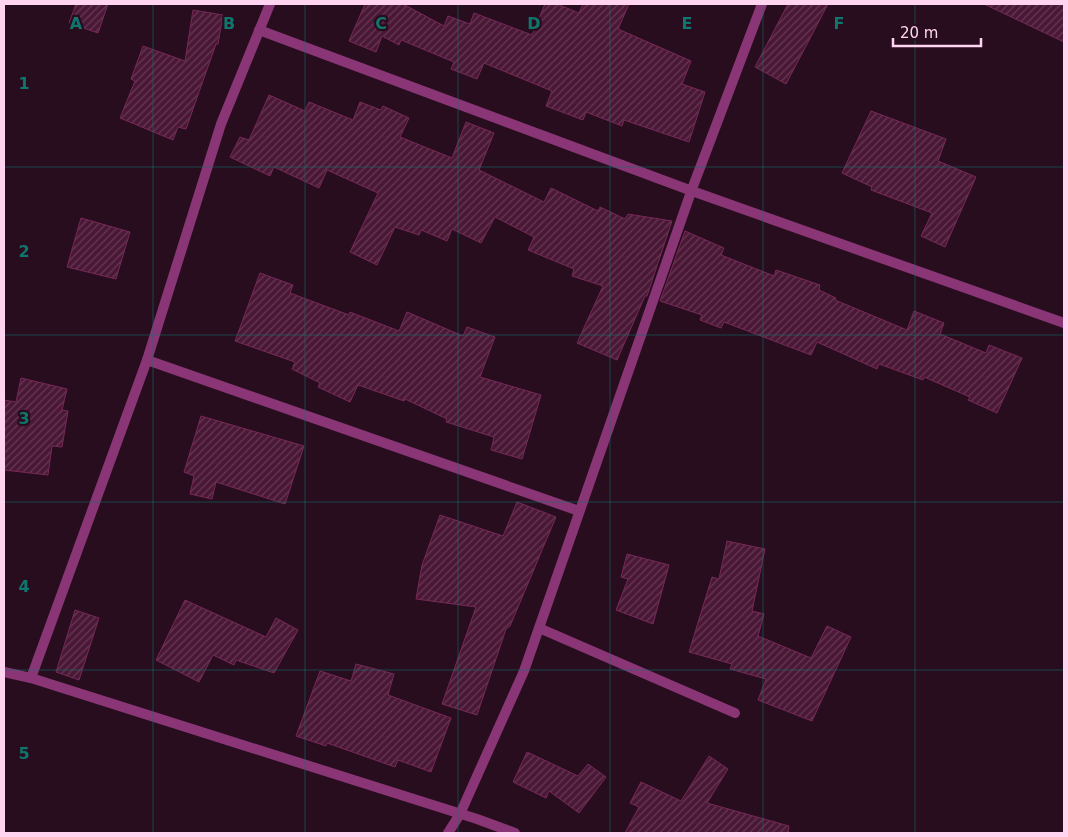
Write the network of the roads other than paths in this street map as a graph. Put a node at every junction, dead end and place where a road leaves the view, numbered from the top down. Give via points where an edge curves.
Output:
1 (270, 4) edge
2 (762, 4) edge
3 (259, 30) junction
4 (692, 190) junction
5 (1064, 323) edge
6 (147, 360) junction
7 (579, 511) junction
8 (539, 628) junction
9 (4, 672) edge
10 (31, 678) junction
11 (735, 713) dead end
12 (460, 814) junction
13 (448, 833) edge
14 (515, 833) edge

1 - 3 street
2 - 4 street
3 - 4 street
3 - 6 street via 221,124
4 - 5 street
4 - 7 street
6 - 7 street
6 - 10 street
7 - 8 street
8 - 11 street
8 - 12 street via 524,671
9 - 10 street
10 - 12 street
12 - 13 street
12 - 14 street

